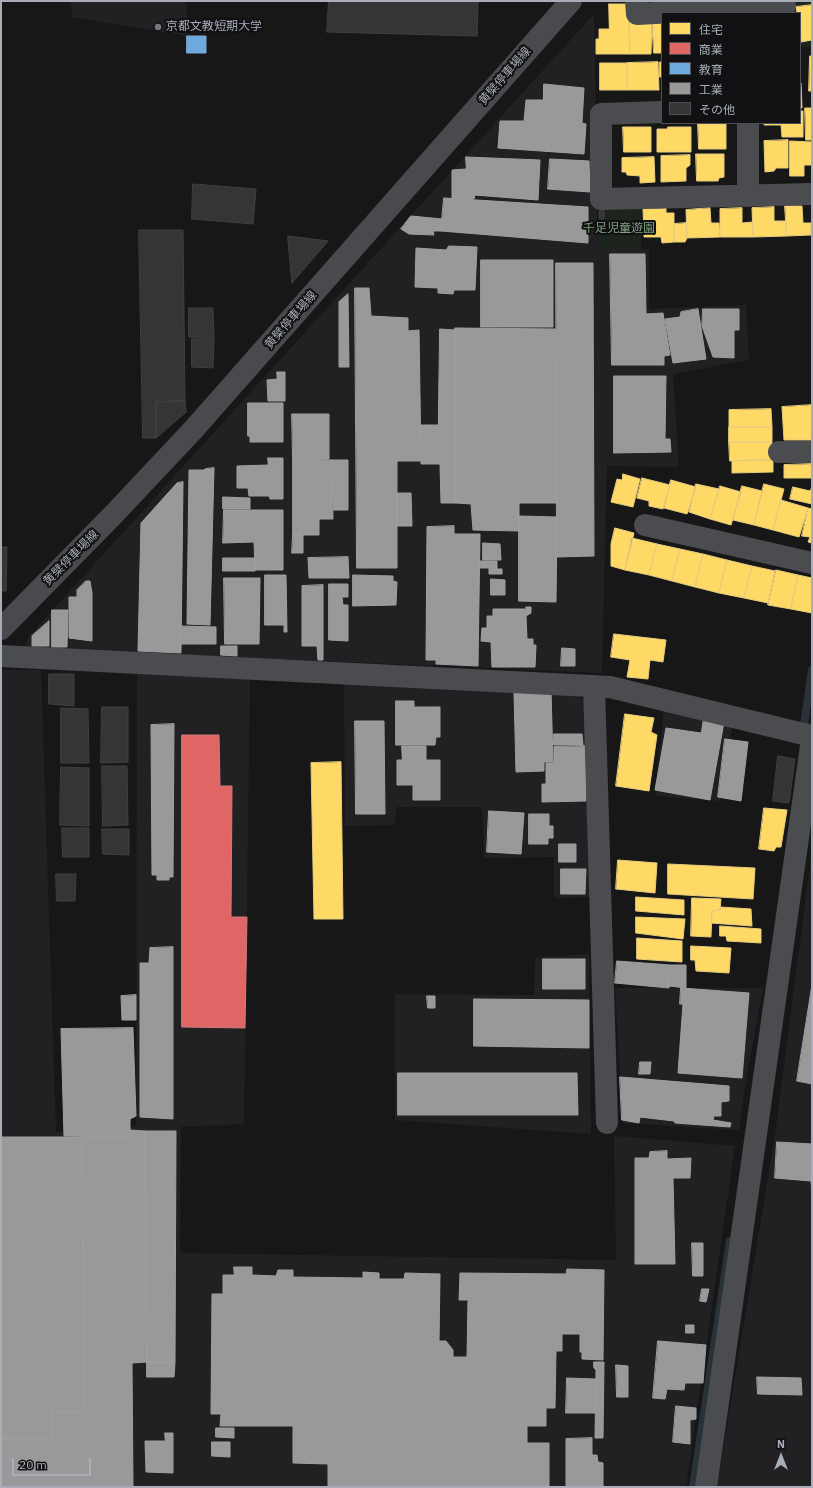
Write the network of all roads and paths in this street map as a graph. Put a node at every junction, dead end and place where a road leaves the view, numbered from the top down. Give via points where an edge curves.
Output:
1 (571, 1) edge
2 (636, 1) edge
3 (730, 5) edge
4 (785, 6) dead end
5 (661, 112) edge
6 (748, 124) edge
7 (812, 194) edge
8 (748, 196) junction
9 (779, 452) dead end
10 (812, 452) edge
11 (645, 525) dead end
12 (810, 563) edge
13 (1, 629) edge
14 (1, 656) edge
15 (594, 686) junction
16 (811, 737) edge
17 (606, 1123) dead end
18 (706, 1487) edge

1 - 13 main road, 黄檗停車場線 via 193,430
2 - 3 street via 637,14
3 - 4 street
5 - 8 street via 601,114 601,199
6 - 8 street
7 - 8 street
9 - 10 street
11 - 12 street
14 - 15 street
15 - 16 street via 610,687
15 - 17 street
16 - 18 street

